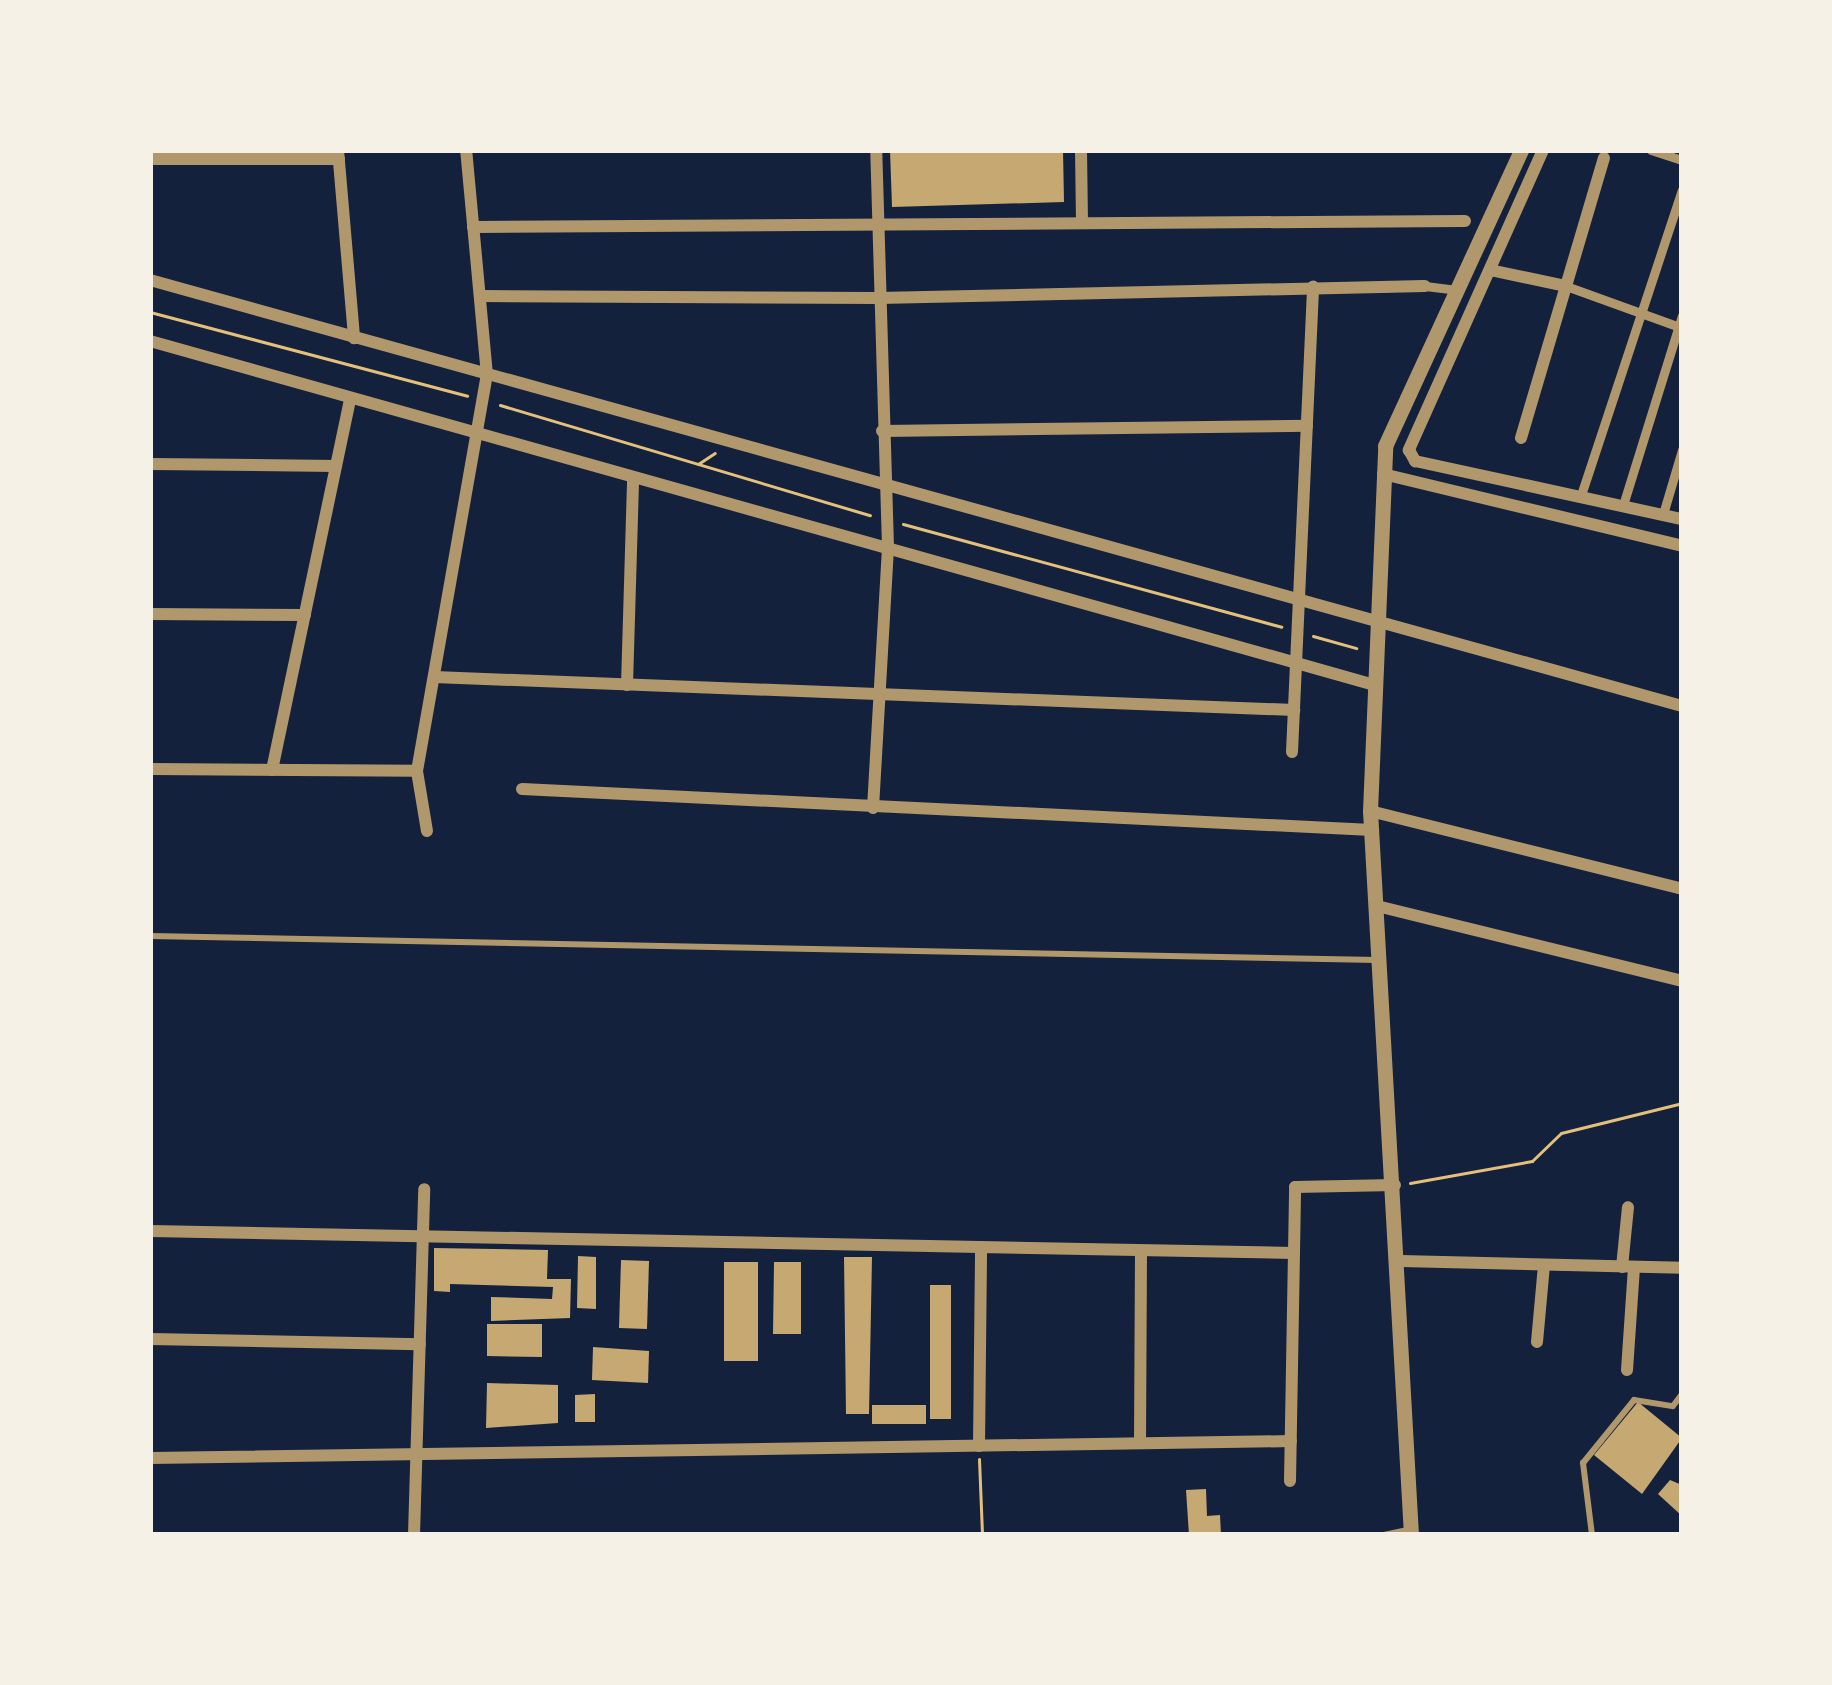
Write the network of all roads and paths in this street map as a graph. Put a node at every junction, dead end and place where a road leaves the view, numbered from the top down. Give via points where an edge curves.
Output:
1 (466, 150) edge
2 (876, 150) edge
3 (1081, 150) edge
4 (1521, 150) edge
5 (1543, 150) edge
6 (1620, 150) edge
7 (1651, 150) edge
8 (338, 154) edge
9 (1604, 158) joint
10 (150, 159) edge
11 (1682, 160) edge
12 (1682, 190) edge
13 (1082, 219) junction
14 (1465, 221) joint
15 (878, 222) junction
16 (1488, 223) junction
17 (473, 227) junction
18 (1490, 270) junction
19 (150, 280) edge
20 (1313, 286) junction
21 (1425, 286) joint
22 (1566, 286) junction
23 (1457, 290) junction
24 (479, 296) junction
25 (879, 298) junction
26 (1641, 313) junction
27 (150, 316) edge
28 (1681, 323) edge
29 (354, 338) junction
30 (150, 340) edge
31 (487, 375) junction
32 (482, 400) junction
33 (350, 401) junction
34 (1307, 425) junction
35 (882, 430) junction
36 (477, 436) junction
37 (1521, 438) dead end
38 (1682, 450) edge
39 (150, 464) edge
40 (336, 466) junction
41 (1383, 474) junction
42 (633, 479) junction
43 (887, 485) junction
44 (1581, 495) junction
45 (1623, 505) junction
46 (1663, 514) junction
47 (886, 519) junction
48 (1682, 519) edge
49 (1682, 546) edge
50 (888, 548) junction
51 (1299, 602) junction
52 (150, 614) edge
53 (305, 615) junction
54 (1374, 623) junction
55 (1297, 632) junction
56 (1372, 653) junction
57 (1296, 663) junction
58 (434, 677) junction
59 (1371, 684) junction
60 (627, 685) junction
61 (878, 693) junction
62 (1682, 706) edge
63 (1294, 710) junction
64 (1292, 752) dead end
65 (150, 770) edge
66 (272, 770) junction
67 (417, 771) junction
68 (522, 790) dead end
69 (873, 808) junction
70 (1370, 811) junction
71 (1372, 830) junction
72 (427, 831) dead end
73 (1682, 889) edge
74 (1378, 906) junction
75 (150, 936) edge
76 (1381, 960) junction
77 (1682, 981) edge
78 (1682, 1103) edge
79 (1397, 1185) junction
80 (424, 1189) dead end
81 (1628, 1207) dead end
82 (150, 1231) edge
83 (422, 1238) junction
84 (981, 1248) junction
85 (1141, 1252) junction
86 (1294, 1252) junction
87 (1401, 1262) junction
88 (1544, 1265) junction
89 (1628, 1267) junction
90 (1682, 1268) edge
91 (150, 1340) edge
92 (1537, 1342) dead end
93 (419, 1344) junction
94 (1627, 1370) dead end
95 (1682, 1394) edge
96 (1291, 1441) junction
97 (1140, 1443) junction
98 (979, 1446) junction
99 (416, 1455) junction
100 (150, 1458) edge
101 (1290, 1481) dead end
102 (1411, 1532) edge
103 (414, 1535) edge
104 (982, 1535) edge
105 (1384, 1535) edge
106 (1592, 1535) edge

1 - 17 street
2 - 15 street
3 - 13 street
4 - 16 street
5 - 18 street
6 - 9 street
7 - 11 street
8 - 10 street
8 - 29 street
9 - 22 street
12 - 26 street
13 - 14 street
13 - 15 street
14 - 16 street
15 - 17 street
15 - 25 street
16 - 23 street
17 - 24 street
18 - 22 street
18 - 44 street via 1409,450 1415,460
19 - 29 street
20 - 21 street
20 - 25 street
20 - 34 street
21 - 23 street
22 - 26 street
22 - 37 street
23 - 41 street via 1385,446
24 - 25 street
24 - 31 street
25 - 35 street
26 - 28 street
26 - 44 street
27 - 32 path
28 - 45 street
29 - 31 street
30 - 33 street
31 - 32 street
31 - 43 street
32 - 36 street
32 - 47 path
33 - 36 street
33 - 40 street
34 - 35 street
34 - 51 street
35 - 43 street
36 - 42 street
36 - 58 street
38 - 46 street
39 - 40 street
40 - 53 street
41 - 49 street
41 - 54 street
42 - 50 street
42 - 60 street
43 - 47 street
43 - 51 street
44 - 45 street
45 - 46 street
46 - 48 street
47 - 50 street
47 - 55 path
50 - 57 street
50 - 61 street
51 - 54 street
51 - 55 street
52 - 53 street
53 - 66 street
54 - 56 street
54 - 62 street
55 - 56 path
55 - 57 street
56 - 59 street
57 - 59 street
57 - 63 street
58 - 60 street
58 - 67 street
59 - 70 street
60 - 61 street
61 - 63 street
61 - 69 street
63 - 64 street
65 - 66 street
66 - 67 street
67 - 72 street
68 - 69 street
69 - 71 street
70 - 71 street
70 - 73 street
71 - 74 street
74 - 76 street
74 - 77 street
75 - 76 lane
76 - 79 street
78 - 79 path via 1561,1133 1532,1161
79 - 86 street via 1295,1187
79 - 87 street
80 - 83 street
81 - 89 street
82 - 83 street
83 - 84 street
83 - 93 street
84 - 85 street
84 - 98 street
85 - 86 street
85 - 97 street
86 - 96 street
87 - 88 street
87 - 102 street
88 - 89 street
88 - 92 street
89 - 90 street
89 - 94 street
91 - 93 street
93 - 99 street
95 - 106 lane via 1673,1406 1634,1400 1582,1463
96 - 97 street
96 - 101 street
97 - 98 street
98 - 99 street
98 - 104 path
99 - 100 street
99 - 103 street
102 - 105 lane

